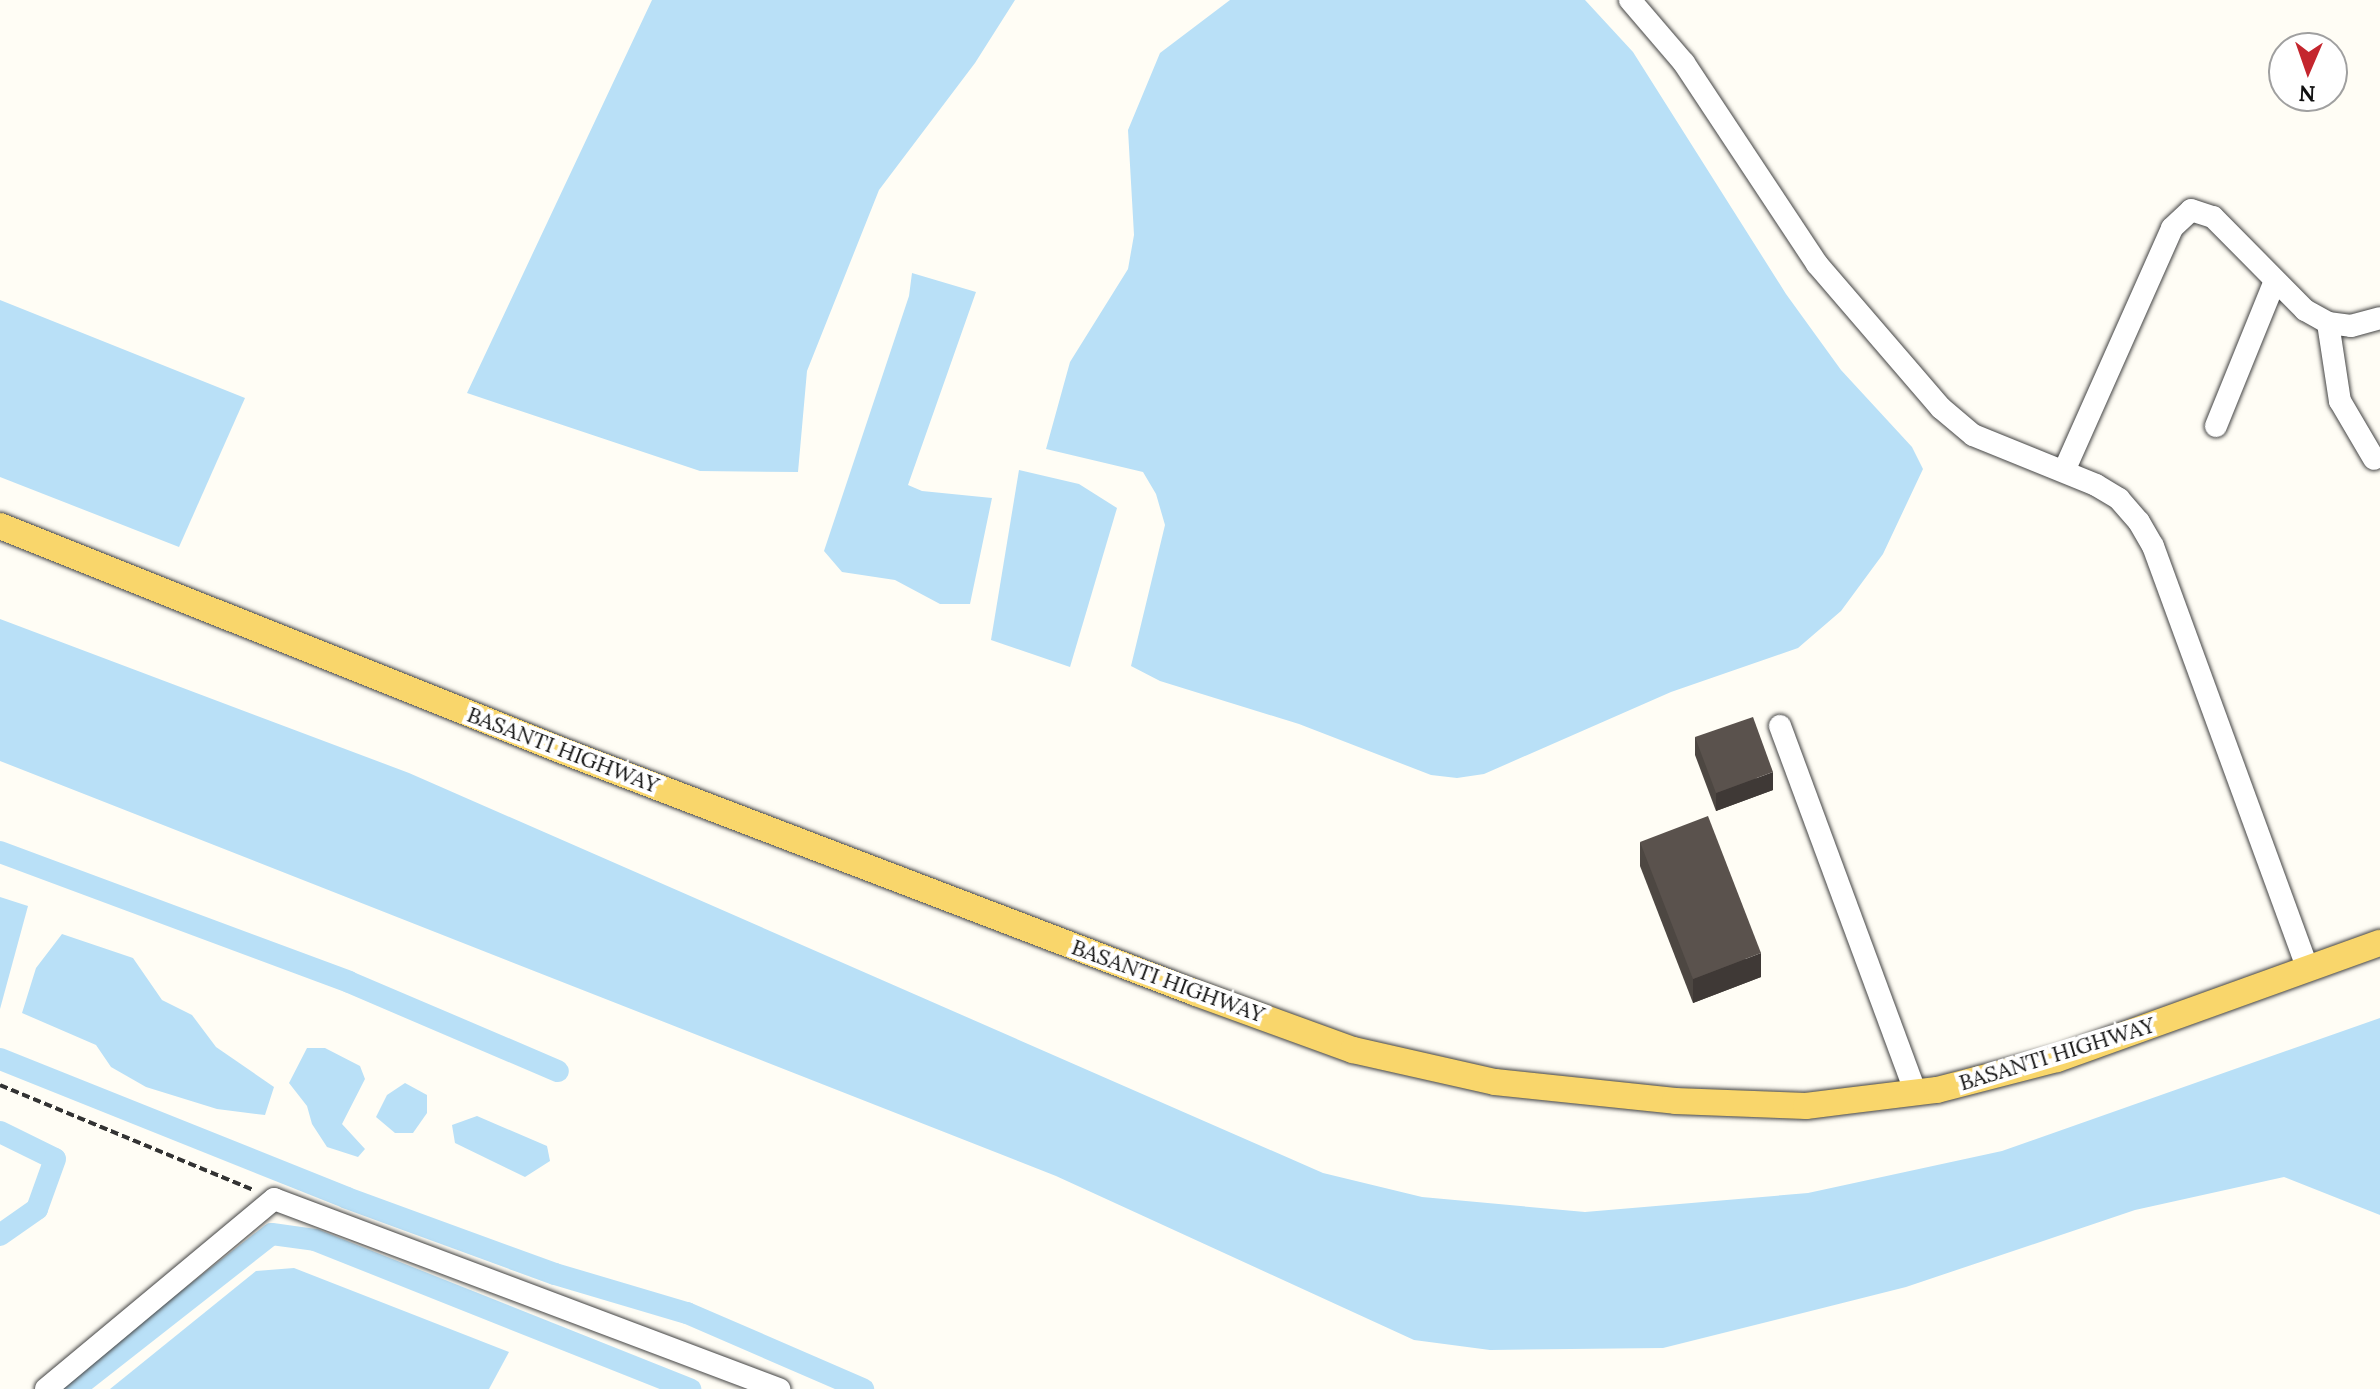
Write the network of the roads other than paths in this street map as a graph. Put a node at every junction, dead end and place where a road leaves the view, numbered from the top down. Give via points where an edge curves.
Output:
1 (1630, 0) edge
2 (2274, 283) junction
3 (2380, 318) edge
4 (2328, 323) junction
5 (2216, 426) dead end
6 (2374, 459) dead end
7 (2064, 471) junction
8 (0, 526) edge
9 (1780, 726) dead end
10 (2380, 943) edge
11 (2308, 969) junction
12 (1916, 1093) junction
13 (46, 1389) edge
14 (779, 1389) edge

1 - 7 street via 1684,63 1817,264 1941,408 1973,435
2 - 4 street
2 - 5 street
2 - 7 street via 2213,217 2191,210 2181,217
3 - 4 street via 2351,326
4 - 6 street via 2340,401
7 - 11 street via 2119,499 2153,546
8 - 12 main road, BASANTI HIGHWAY via 563,751 1353,1050 1495,1082 1675,1101 1806,1106
9 - 12 street
10 - 11 main road, BASANTI HIGHWAY
11 - 12 main road, BASANTI HIGHWAY via 2057,1059
13 - 14 street via 274,1199 462,1265

